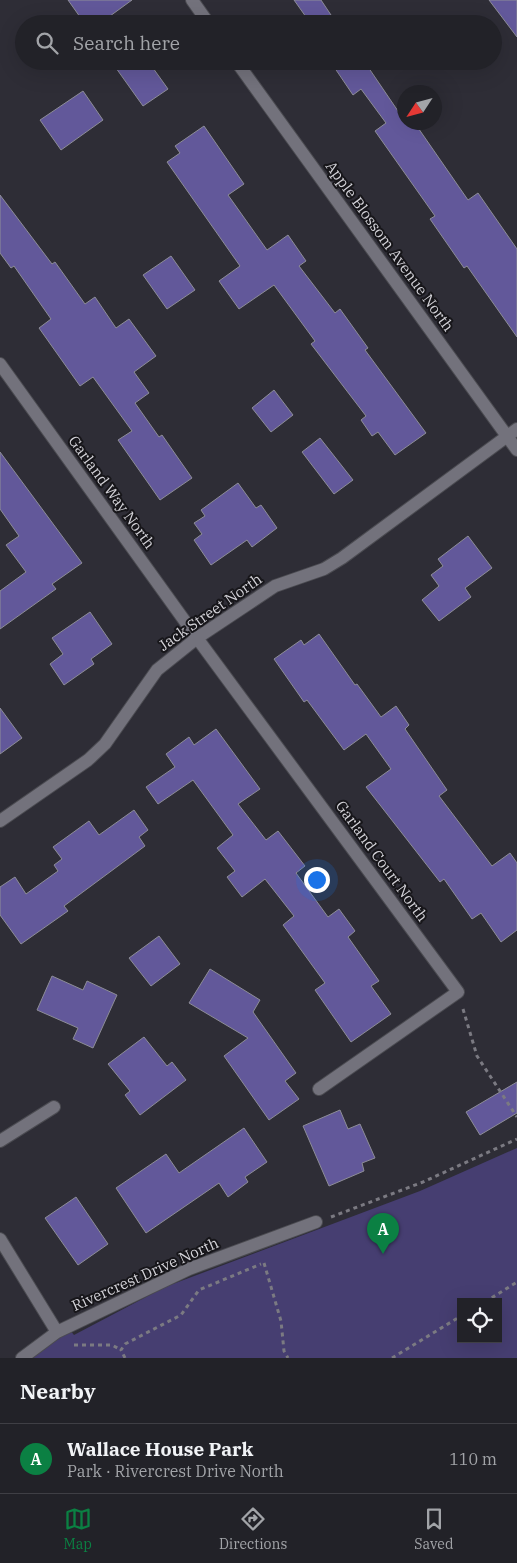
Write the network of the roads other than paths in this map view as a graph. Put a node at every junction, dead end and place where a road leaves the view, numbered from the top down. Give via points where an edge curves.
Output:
1 (192, 0) edge
2 (203, 15) edge
3 (243, 70) edge
4 (0, 364) edge
5 (512, 433) edge
6 (517, 450) edge
7 (197, 638) junction
8 (0, 821) edge
9 (319, 1089) dead end
10 (54, 1107) dead end
11 (0, 1141) edge
12 (316, 1222) road end
13 (0, 1238) edge
14 (57, 1332) junction
15 (22, 1358) edge

1 - 2 street
3 - 5 street, Apple Blossom Avenue North
4 - 7 street, Garland Way North
5 - 6 street, Apple Blossom Avenue North
5 - 7 street, Jack Street North via 342,558 275,586
7 - 8 street, Jack Street North via 157,670 105,744 88,760
7 - 9 street, Garland Court North via 458,992
10 - 11 street
12 - 14 street, Rivercrest Drive North via 188,1269
13 - 14 street
14 - 15 street, Rivercrest Drive North

